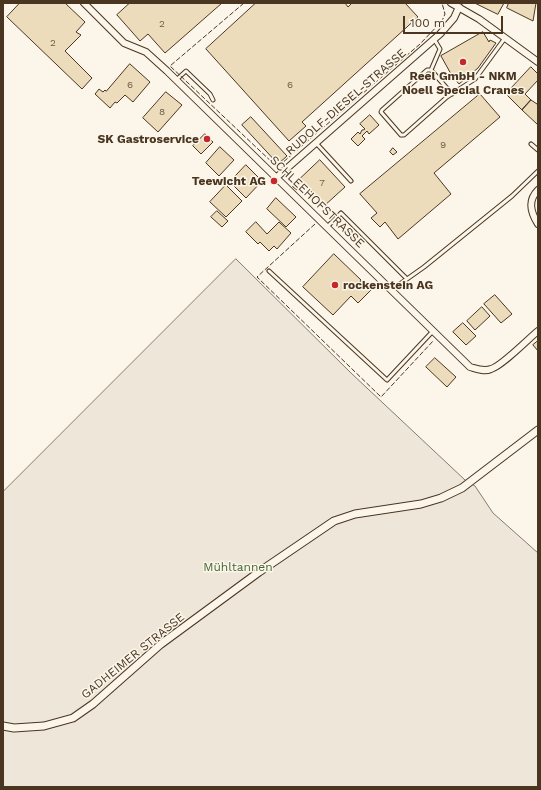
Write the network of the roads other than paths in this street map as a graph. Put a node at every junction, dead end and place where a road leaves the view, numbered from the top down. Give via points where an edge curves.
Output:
1 (84, 3) edge
2 (451, 3) edge
3 (459, 7) junction
4 (505, 38) junction
5 (434, 39) junction
6 (538, 62) edge
7 (431, 70) junction
8 (176, 80) junction
9 (452, 94) junction
10 (213, 100) dead end
11 (316, 143) junction
12 (530, 144) dead end
13 (538, 150) edge
14 (538, 171) edge
15 (277, 177) junction
16 (351, 181) dead end
17 (538, 190) edge
18 (538, 224) edge
19 (327, 227) junction
20 (269, 271) dead end
21 (407, 279) junction
22 (391, 290) junction
23 (434, 331) junction
24 (538, 331) edge
25 (538, 430) edge
26 (3, 726) edge

1 - 8 street, SCHLEEHOFSTRASSE via 124,43 146,52
2 - 3 street
3 - 4 street
3 - 5 street, RUDOLF-DIESEL-STRASSE via 454,18
4 - 6 street
4 - 9 lane via 475,79
5 - 7 lane via 440,49
5 - 11 street, RUDOLF-DIESEL-STRASSE
7 - 9 lane
7 - 9 lane via 427,70 381,112 401,135
8 - 10 lane via 186,71
8 - 15 street, SCHLEEHOFSTRASSE
11 - 15 street, RUDOLF-DIESEL-STRASSE
11 - 16 lane
12 - 13 lane
14 - 21 lane via 512,196
15 - 19 street, SCHLEEHOFSTRASSE
17 - 18 street via 531,201 531,208
19 - 21 lane via 341,213
19 - 22 street, SCHLEEHOFSTRASSE
20 - 23 lane via 387,380
21 - 22 lane
22 - 23 street, SCHLEEHOFSTRASSE
23 - 24 street, SCHLEEHOFSTRASSE via 470,367 480,370 491,369 500,364
25 - 26 street, GADHEIMER STRASSE via 462,488 441,498 421,504 355,514 334,521 161,644 93,704 72,718 44,726

